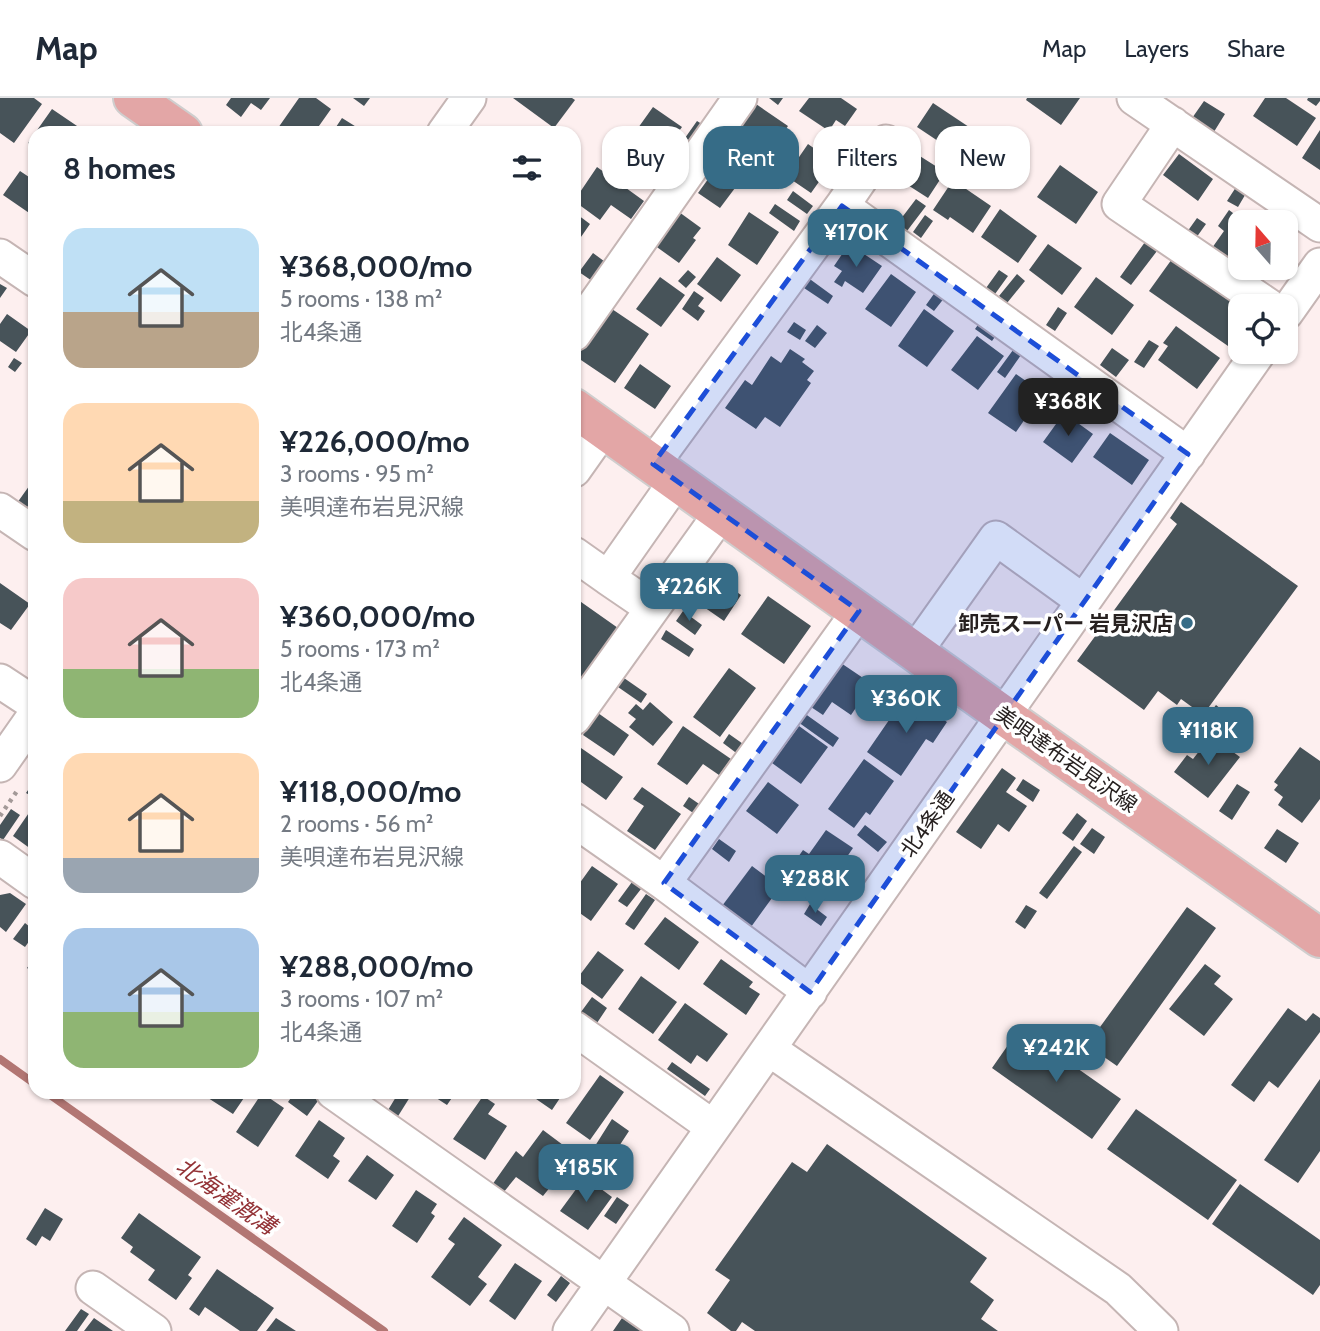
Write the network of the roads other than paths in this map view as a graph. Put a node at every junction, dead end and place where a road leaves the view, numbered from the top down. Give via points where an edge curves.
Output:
1 (134, 98) edge
2 (469, 98) edge
3 (740, 98) edge
4 (1134, 98) edge
5 (1173, 124) junction
6 (173, 126) edge
7 (449, 126) edge
8 (854, 189) edge
9 (842, 206) junction
10 (1320, 225) edge
11 (0, 256) edge
12 (1320, 265) edge
13 (28, 275) edge
14 (1251, 294) edge
15 (1298, 296) edge
16 (581, 324) edge
17 (1251, 364) edge
18 (589, 418) edge
19 (581, 446) edge
20 (1188, 454) junction
21 (665, 473) junction
22 (0, 510) edge
23 (721, 513) junction
24 (28, 529) edge
25 (581, 559) edge
26 (608, 578) junction
27 (1083, 601) junction
28 (652, 608) junction
29 (859, 611) junction
30 (915, 652) junction
31 (0, 681) edge
32 (28, 699) edge
33 (581, 708) edge
34 (1003, 715) junction
35 (28, 725) edge
36 (0, 765) edge
37 (581, 825) edge
38 (0, 857) edge
39 (28, 877) edge
40 (664, 883) junction
41 (1320, 938) edge
42 (810, 992) junction
43 (581, 1033) edge
44 (769, 1049) junction
45 (343, 1099) edge
46 (713, 1126) junction
47 (604, 1284) junction
48 (93, 1288) dead end
49 (154, 1331) edge
50 (570, 1331) edge
51 (673, 1331) edge
52 (1161, 1331) edge

1 - 6 main road
2 - 7 street
3 - 16 street
4 - 5 street
5 - 10 street
5 - 14 street via 1119,204
8 - 9 street
9 - 20 street
9 - 21 street
11 - 13 street
12 - 15 street
17 - 20 street, 北4条通
18 - 19 street
18 - 21 main road, 美唄達布岩見沢線
20 - 27 street, 北4条通
21 - 23 main road, 美唄達布岩見沢線
21 - 26 street
22 - 24 street
23 - 28 street
23 - 29 main road, 美唄達布岩見沢線
25 - 26 street
26 - 28 street
27 - 30 street via 996,538
27 - 34 street, 北4条通
28 - 33 street
29 - 30 main road, 美唄達布岩見沢線
29 - 40 street
30 - 34 main road, 美唄達布岩見沢線
31 - 32 street
34 - 41 main road, 美唄達布岩見沢線
34 - 42 street, 北4条通
35 - 36 street
37 - 40 street
38 - 39 street
40 - 42 street
42 - 44 street, 北4条通
43 - 46 street
44 - 46 street, 北4条通
44 - 52 street via 1118,1289
45 - 47 street
46 - 47 street, 北4条通
47 - 50 street, 北4条通
47 - 51 street
48 - 49 street

